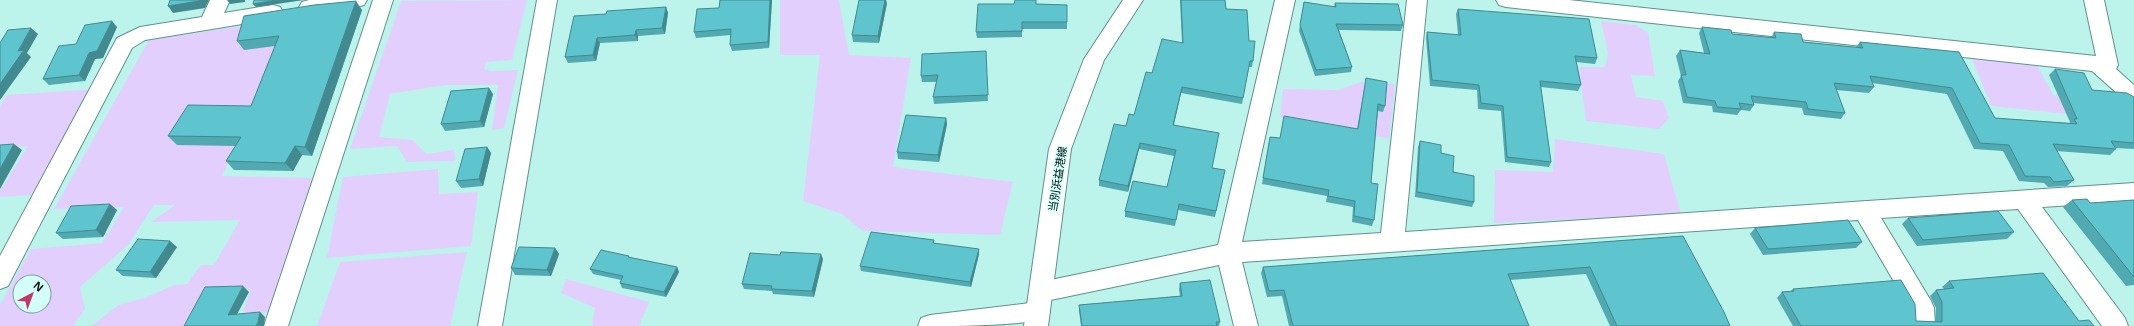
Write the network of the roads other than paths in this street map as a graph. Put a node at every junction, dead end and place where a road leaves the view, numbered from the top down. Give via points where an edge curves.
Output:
1 (220, 0) edge
2 (357, 0) edge
3 (383, 0) edge
4 (547, 0) edge
5 (1133, 0) edge
6 (1285, 0) edge
7 (1417, 0) edge
8 (1506, 0) edge
9 (2094, 0) edge
10 (210, 21) junction
11 (2098, 64) junction
12 (2134, 97) edge
13 (2134, 192) edge
14 (2023, 200) junction
15 (1865, 211) junction
16 (1392, 242) junction
17 (1228, 253) junction
18 (0, 279) edge
19 (1038, 310) edge
20 (276, 326) edge
21 (490, 326) edge
22 (930, 326) edge
23 (1246, 326) edge
24 (1923, 326) edge
25 (2116, 326) edge

1 - 10 street
2 - 10 street
3 - 20 street
4 - 21 street
5 - 19 street, 当別浜益港線 via 1094,59 1060,149
6 - 17 street
7 - 16 street
8 - 11 street
9 - 11 street via 2108,65
10 - 18 street via 140,34 124,43
11 - 12 street
13 - 14 street
14 - 15 street
14 - 25 street
15 - 16 street
15 - 24 street via 1922,308
16 - 17 street
17 - 19 street
17 - 23 street
19 - 22 street

